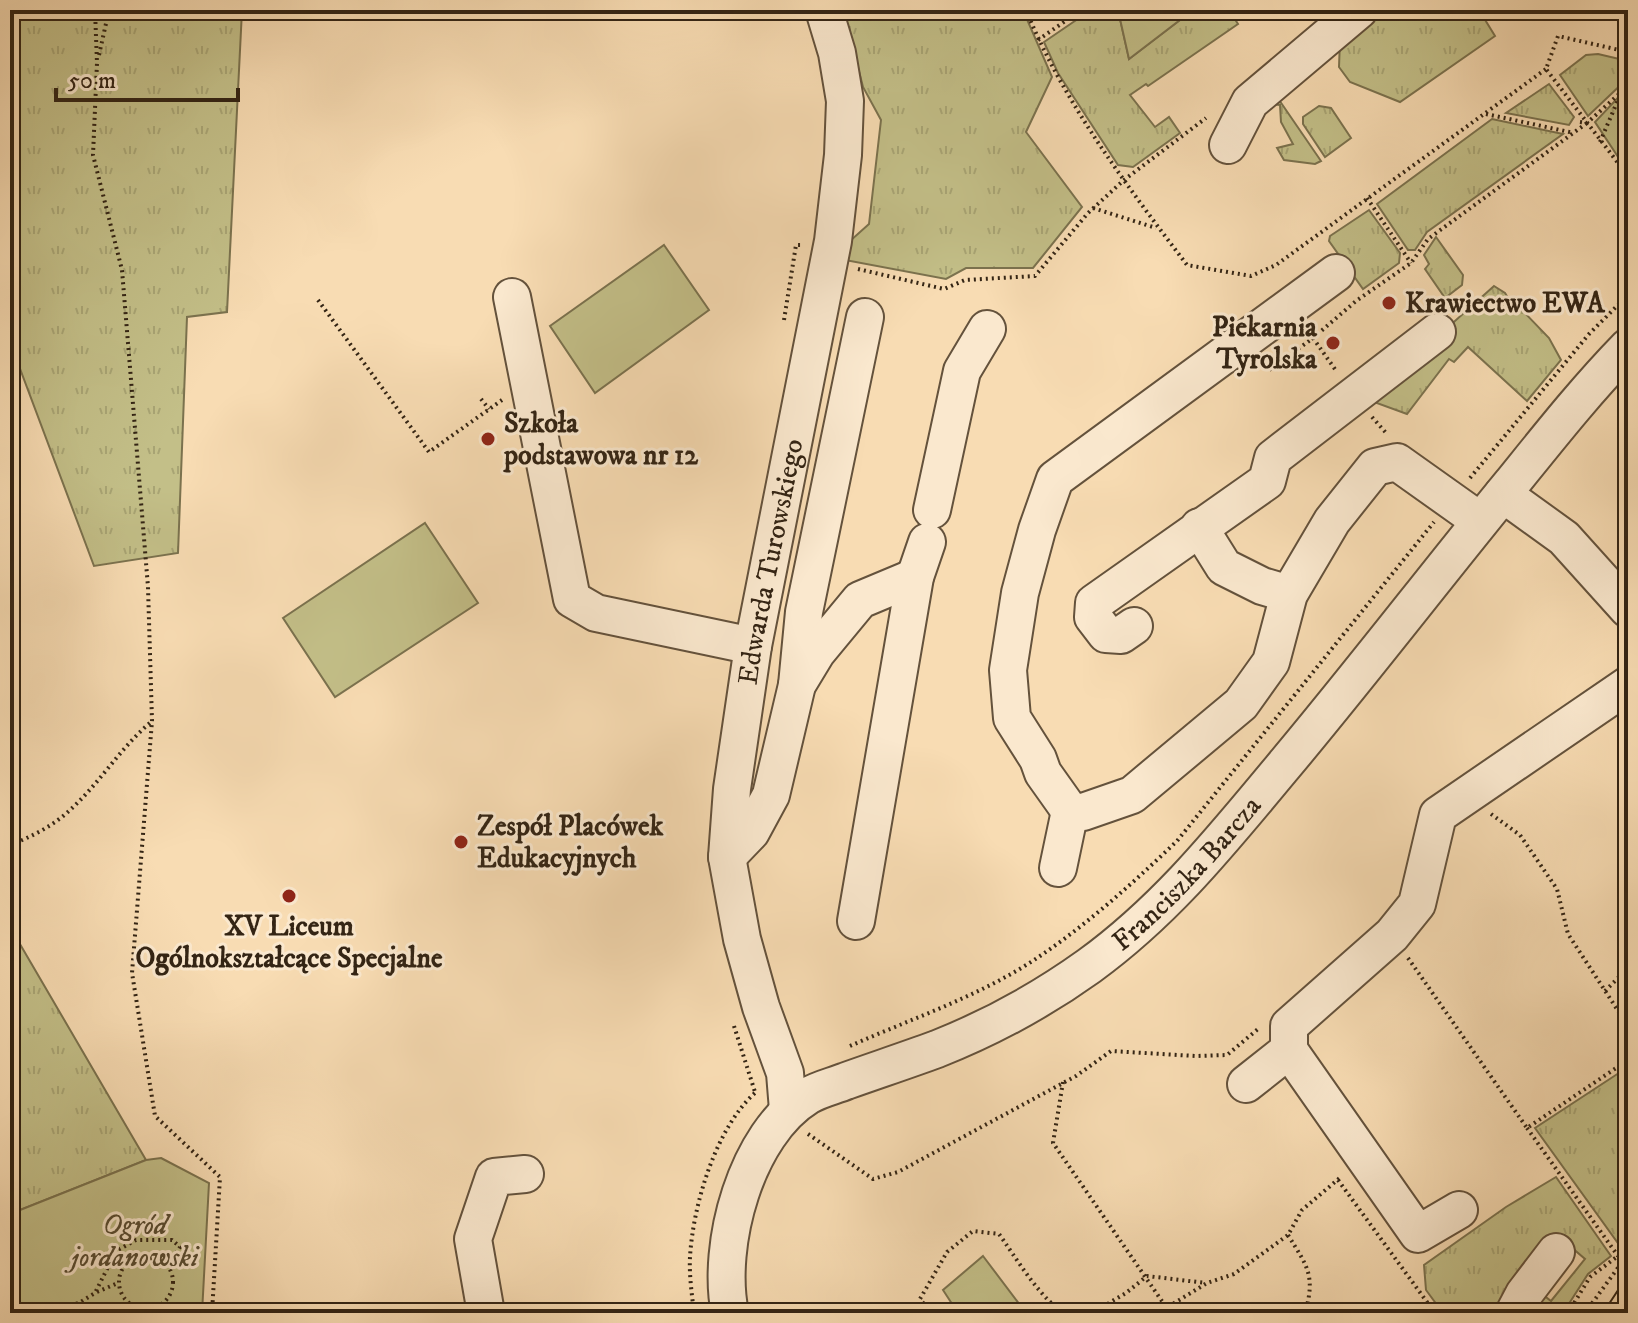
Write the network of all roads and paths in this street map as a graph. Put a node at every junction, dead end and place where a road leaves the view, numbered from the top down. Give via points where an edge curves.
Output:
1 (95, 10) edge
2 (109, 10) edge
3 (824, 10) edge
4 (1026, 10) edge
5 (1081, 10) edge
6 (1359, 10) edge
7 (1038, 40) junction
8 (1628, 52) edge
9 (97, 63) junction
10 (1546, 69) junction
11 (1628, 86) edge
12 (1622, 90) junction
13 (1486, 114) junction
14 (1580, 122) dead end
15 (1587, 123) junction
16 (1574, 133) junction
17 (1600, 142) junction
18 (1228, 145) dead end
19 (1167, 148) dead end
20 (1628, 176) edge
21 (1124, 180) junction
22 (1367, 198) junction
23 (1093, 208) junction
24 (1159, 228) junction
25 (1411, 263) junction
26 (857, 269) dead end
27 (1336, 273) dead end
28 (1628, 295) edge
29 (512, 297) dead end
30 (318, 300) dead end
31 (865, 317) dead end
32 (987, 329) dead end
33 (1437, 332) dead end
34 (1313, 338) junction
35 (1628, 347) edge
36 (1269, 370) dead end
37 (1353, 396) junction
38 (481, 399) dead end
39 (1397, 462) junction
40 (1503, 494) junction
41 (1466, 510) junction
42 (1199, 527) junction
43 (915, 577) junction
44 (1289, 594) junction
45 (1628, 609) edge
46 (1134, 626) dead end
47 (753, 646) junction
48 (797, 685) junction
49 (1628, 685) edge
50 (152, 721) junction
51 (1485, 809) dead end
52 (1070, 811) junction
53 (10, 845) edge
54 (727, 857) junction
55 (1058, 868) dead end
56 (856, 921) dead end
57 (1392, 935) junction
58 (1628, 968) edge
59 (1605, 991) junction
60 (1628, 1026) edge
61 (1261, 1027) dead end
62 (842, 1049) dead end
63 (1289, 1050) junction
64 (1628, 1060) edge
65 (1063, 1082) junction
66 (1246, 1084) dead end
67 (796, 1121) junction
68 (1527, 1128) junction
69 (1350, 1168) junction
70 (525, 1174) dead end
71 (1459, 1210) dead end
72 (1288, 1235) junction
73 (1628, 1241) edge
74 (1556, 1252) dead end
75 (1628, 1254) edge
76 (1618, 1256) junction
77 (168, 1265) junction
78 (1147, 1276) junction
79 (118, 1283) junction
80 (1207, 1283) junction
81 (95, 1293) junction
82 (129, 1303) junction
83 (1166, 1307) junction
84 (35, 1313) edge
85 (119, 1313) edge
86 (212, 1313) edge
87 (486, 1313) edge
88 (730, 1313) edge
89 (931, 1313) edge
90 (1068, 1313) edge
91 (1092, 1313) edge
92 (1158, 1313) edge
93 (1305, 1313) edge
94 (1435, 1313) edge
95 (1514, 1313) edge
96 (1568, 1313) edge
97 (1585, 1313) edge

1 - 9 path
2 - 9 path
3 - 47 street, Edwarda Turowskiego via 845,101 841,170 833,241
4 - 7 path
5 - 7 path
6 - 18 street via 1250,102
7 - 21 path
8 - 10 path via 1558,36
9 - 50 path via 93,155 122,270 148,587
10 - 13 path
10 - 15 path
11 - 12 path
12 - 15 path
12 - 17 path
13 - 16 path
13 - 22 path
14 - 15 path
15 - 16 path
15 - 17 path
16 - 25 path via 1428,239
17 - 20 path
19 - 21 path
21 - 23 path
21 - 24 path
22 - 24 path via 1276,265 1251,276 1187,265
22 - 25 path
23 - 24 path
23 - 26 path via 1035,276 965,280 944,289
25 - 34 path
27 - 52 street via 1055,479 1020,593 1008,670 1012,718
28 - 41 path via 1589,334
29 - 47 street via 572,599 596,613
30 - 38 path via 429,452 489,409
31 - 48 street via 804,612
32 - 43 street via 962,371
33 - 37 street
34 - 36 path
34 - 37 path
35 - 40 street, Franciszka Barcza
37 - 39 path via 1394,441
37 - 42 street via 1273,458 1267,481
39 - 41 street
39 - 44 street via 1375,467 1332,521
40 - 41 street, Franciszka Barcza
40 - 45 street via 1564,538
41 - 62 path via 1177,841 1136,880 1039,957 984,988
41 - 67 street, Franciszka Barcza via 1346,691 1187,881 1139,926 1088,967 1019,1010 940,1048 810,1094
42 - 44 street via 1224,567
42 - 46 street via 1094,603 1093,617 1106,634 1121,635
43 - 48 street via 860,600
43 - 56 street
44 - 52 street via 1271,662 1241,704 1132,795 1083,812
47 - 54 street, Edwarda Turowskiego
48 - 54 street via 771,795 751,832
49 - 57 street via 1438,815 1417,904
50 - 53 path via 129,740 70,811
50 - 86 path via 132,973 155,1116 220,1177
51 - 59 path via 1520,835 1557,889 1568,934
52 - 55 street
54 - 67 street, Edwarda Turowskiego via 742,939
57 - 63 street via 1289,1026
57 - 68 path
58 - 59 path
59 - 60 path
61 - 65 path via 1227,1055 1111,1051
63 - 66 street
63 - 69 street
64 - 68 path
65 - 67 path via 898,1172 873,1179
65 - 78 path via 1053,1143
67 - 88 street, Franciszka Barcza via 774,1126 738,1200 730,1242
68 - 76 path
69 - 71 street via 1418,1234
69 - 72 path via 1302,1210
69 - 94 path
70 - 87 street via 494,1177 473,1239
72 - 80 path via 1234,1274
72 - 93 path via 1309,1269
73 - 76 path
74 - 95 street
75 - 97 path
76 - 96 path via 1590,1277
77 - 79 path via 139,1255 125,1264
77 - 81 path via 180,1247 172,1240 136,1240 116,1251
77 - 82 path via 173,1284 161,1305 148,1309
78 - 80 path
78 - 83 path
78 - 91 path
79 - 81 path
79 - 82 path
80 - 83 path
81 - 84 path via 79,1303
82 - 85 path
83 - 92 path
89 - 90 path via 920,1299 947,1252 973,1231 999,1234 1037,1287 1059,1311

